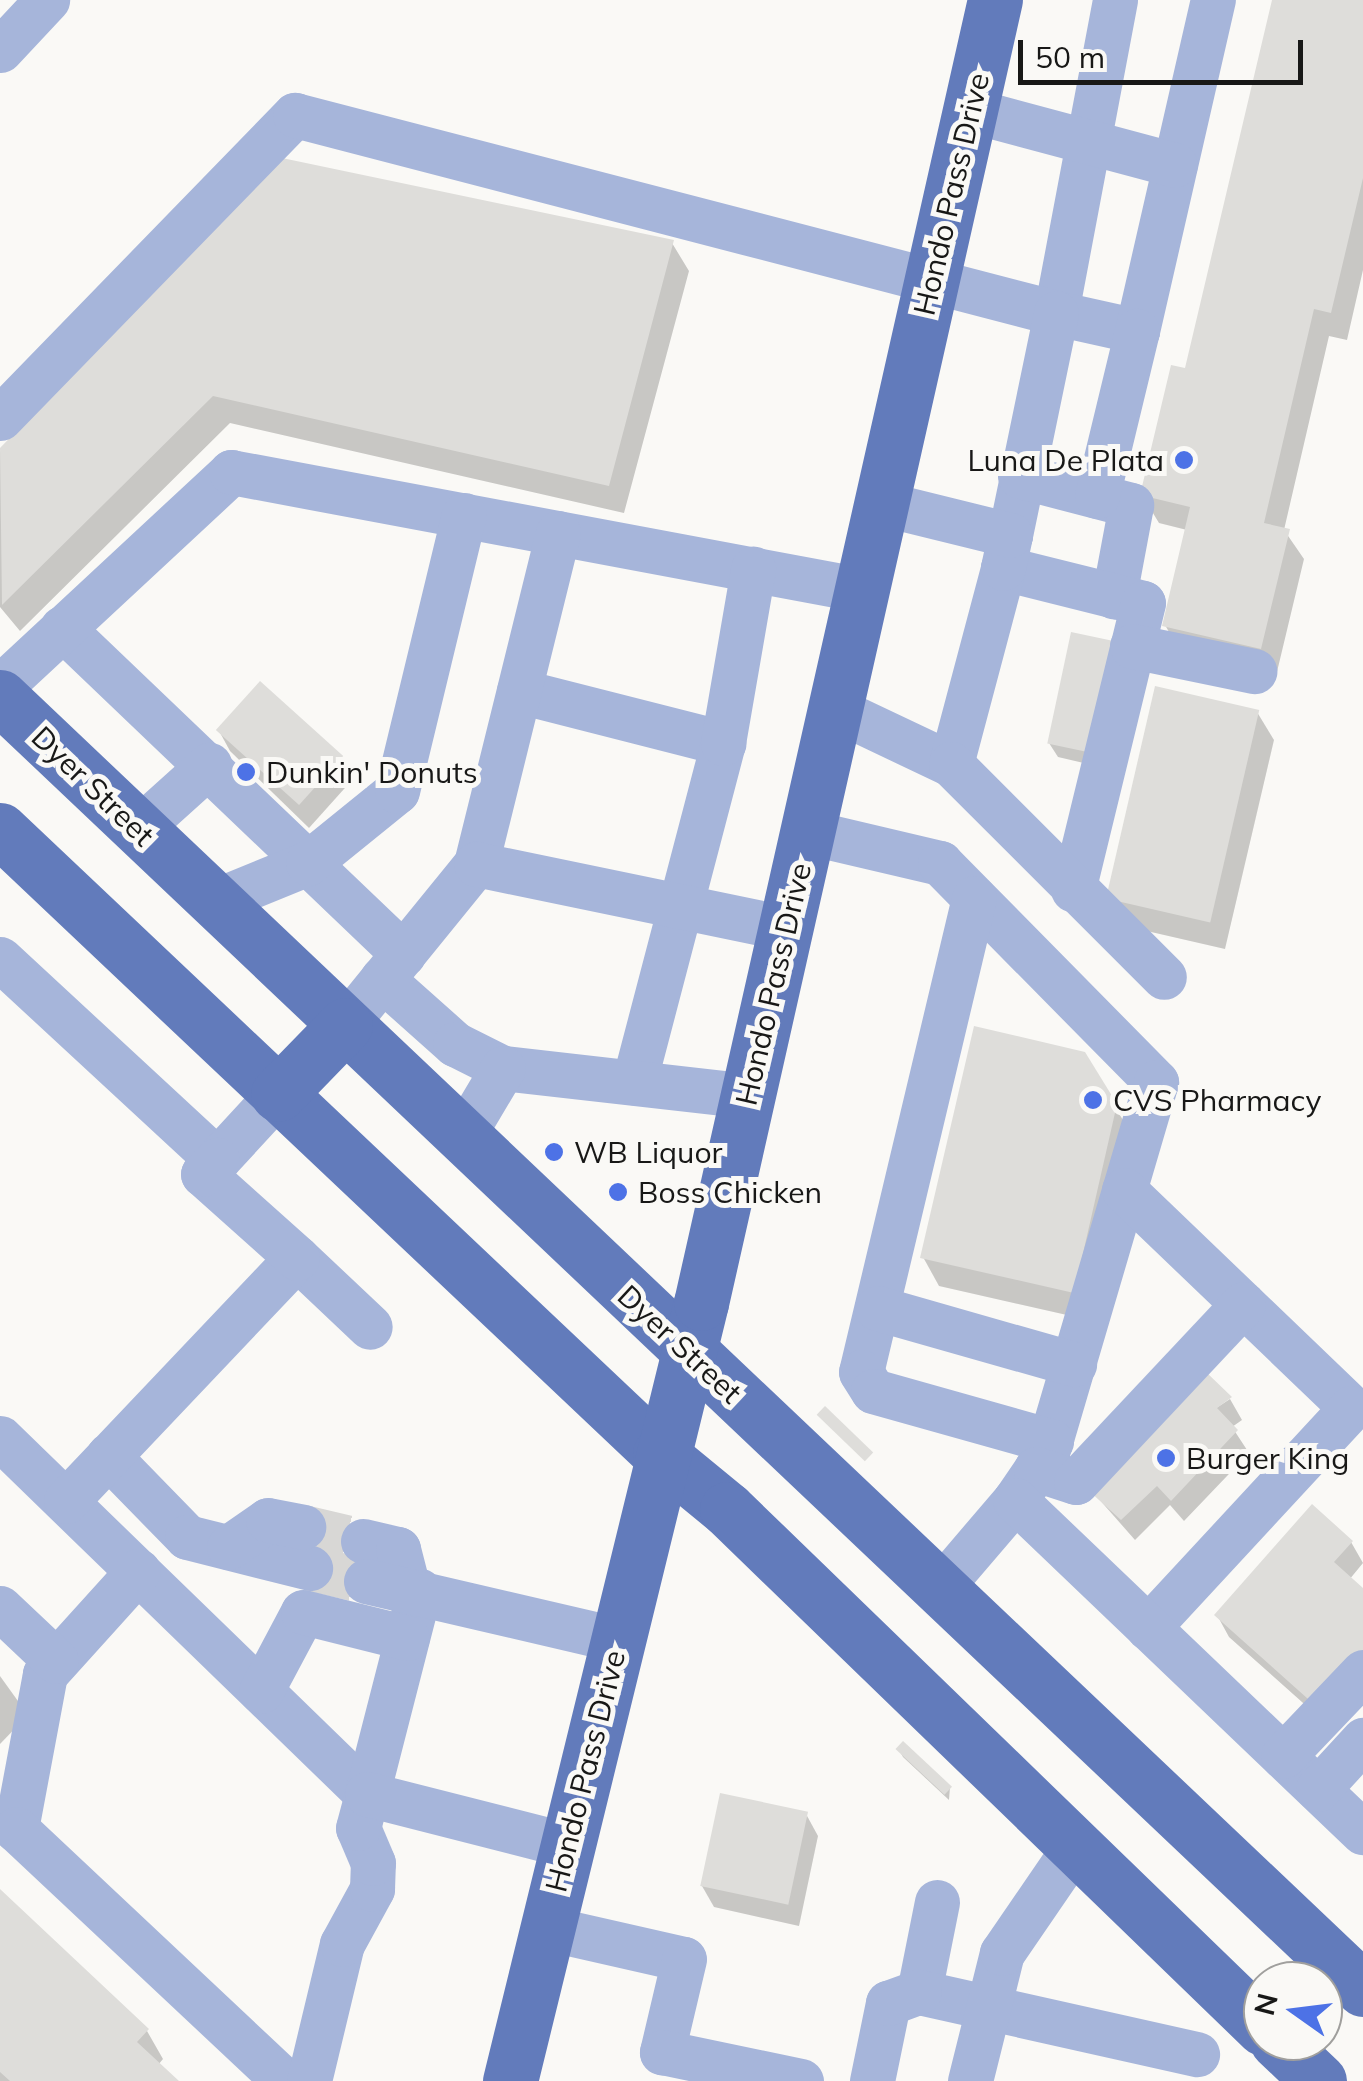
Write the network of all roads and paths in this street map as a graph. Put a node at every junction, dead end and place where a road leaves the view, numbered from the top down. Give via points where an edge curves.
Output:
1 (47, 0) edge
2 (996, 0) edge
3 (1115, 0) edge
4 (1213, 0) edge
5 (0, 50) edge
6 (970, 110) junction
7 (1085, 141) junction
8 (1175, 165) junction
9 (931, 282) junction
10 (1056, 313) junction
11 (1137, 332) junction
12 (0, 418) edge
13 (1020, 476) junction
14 (1097, 496) junction
15 (882, 503) junction
16 (464, 515) junction
17 (558, 533) junction
18 (1007, 551) junction
19 (753, 568) junction
20 (862, 590) junction
21 (1114, 596) junction
22 (62, 628) junction
23 (1132, 646) junction
24 (1254, 671) dead end
25 (0, 687) edge
26 (519, 691) junction
27 (0, 697) edge
28 (835, 708) junction
29 (722, 743) junction
30 (208, 764) junction
31 (951, 764) junction
32 (138, 829) junction
33 (0, 830) edge
34 (808, 832) junction
35 (308, 863) junction
36 (476, 864) junction
37 (1073, 890) junction
38 (974, 898) junction
39 (215, 901) junction
40 (684, 906) junction
41 (786, 928) junction
42 (0, 959) edge
43 (393, 966) junction
44 (1164, 977) dead end
45 (345, 1025) junction
46 (504, 1068) junction
47 (634, 1083) junction
48 (278, 1094) junction
49 (748, 1096) junction
50 (462, 1137) junction
51 (217, 1160) junction
52 (1124, 1190) junction
53 (297, 1258) junction
54 (1243, 1304) junction
55 (877, 1308) junction
56 (370, 1327) dead end
57 (688, 1353) junction
58 (1074, 1364) junction
59 (1357, 1414) edge
60 (0, 1438) edge
61 (660, 1454) junction
62 (108, 1456) junction
63 (1034, 1470) junction
64 (66, 1501) junction
65 (307, 1559) tunnel mouth
66 (138, 1571) junction
67 (939, 1588) junction
68 (0, 1608) edge
69 (1148, 1627) junction
70 (407, 1638) junction
71 (616, 1639) junction
72 (56, 1661) junction
73 (1363, 1672) edge
74 (262, 1691) junction
75 (1363, 1740) edge
76 (1284, 1756) junction
77 (1318, 1788) junction
78 (367, 1794) junction
79 (1363, 1832) edge
80 (567, 1845) junction
81 (1074, 1848) junction
82 (937, 1902) dead end
83 (547, 1928) junction
84 (1351, 1984) edge
85 (919, 1992) junction
86 (988, 2006) junction
87 (1243, 2009) edge
88 (1197, 2054) dead end
89 (1298, 2061) edge
90 (284, 2081) edge
91 (309, 2081) edge
92 (510, 2081) edge
93 (801, 2081) edge
94 (872, 2081) edge
95 (970, 2081) edge
96 (1320, 2081) edge

1 - 5 street
2 - 6 main road, Hondo Pass Drive
3 - 7 street
4 - 8 street
6 - 7 street
6 - 9 main road, Hondo Pass Drive
7 - 8 street
7 - 10 street
8 - 11 street
9 - 10 street
9 - 12 street via 295,115
9 - 15 main road, Hondo Pass Drive
10 - 11 street
10 - 13 street
11 - 14 street
13 - 14 street
13 - 18 street
14 - 21 street via 1131,506
15 - 18 street
15 - 20 main road, Hondo Pass Drive
16 - 17 street
16 - 22 street via 230,472
16 - 35 street via 398,790
17 - 19 street
17 - 26 street
18 - 21 street
18 - 31 street
19 - 20 street
19 - 29 street
20 - 28 main road, Hondo Pass Drive
21 - 23 street via 1143,603
22 - 25 street
22 - 30 street
23 - 24 street
23 - 37 street
26 - 29 street
26 - 36 street
27 - 32 main road, Dyer Street
28 - 31 street
28 - 34 main road, Hondo Pass Drive
29 - 40 street
30 - 32 street
30 - 35 street
31 - 37 street
32 - 39 main road, Dyer Street
33 - 48 main road
34 - 38 street via 940,863
34 - 41 main road, Hondo Pass Drive
35 - 39 street
35 - 43 street
36 - 40 street
36 - 43 street
37 - 44 street
38 - 52 street via 1156,1082
38 - 55 street
39 - 45 main road, Dyer Street
40 - 41 street
40 - 47 street
41 - 49 main road, Hondo Pass Drive
42 - 51 street
43 - 45 street
43 - 46 street via 455,1044
45 - 48 main road
45 - 50 main road, Dyer Street
46 - 47 street
46 - 50 street
47 - 49 street
48 - 51 street
48 - 61 main road
49 - 57 main road, Hondo Pass Drive
50 - 57 main road, Dyer Street
51 - 53 street via 204,1174
52 - 54 street
52 - 58 street
53 - 56 street
53 - 62 street
54 - 59 street
54 - 63 street via 1076,1482
55 - 58 street
55 - 63 street via 861,1372 873,1391
57 - 61 main road, Hondo Pass Drive
57 - 67 main road, Dyer Street
58 - 63 street
59 - 69 street
60 - 64 street
61 - 71 main road, Hondo Pass Drive
61 - 81 main road via 728,1509
62 - 64 street
62 - 65 street via 186,1537
63 - 67 street
63 - 69 street
64 - 66 street
66 - 72 street
66 - 74 street
67 - 84 main road, Dyer Street
68 - 72 street
69 - 76 street
70 - 71 street via 380,1578
70 - 74 street via 302,1612
70 - 78 street
71 - 80 main road, Hondo Pass Drive
72 - 90 street via 45,1674 16,1829
73 - 76 street
74 - 78 street
75 - 77 street
76 - 77 street
77 - 79 street
78 - 80 street
78 - 91 street via 358,1828 373,1863 372,1889 342,1944
80 - 83 main road, Hondo Pass Drive
81 - 86 street via 1002,1953
81 - 87 main road
82 - 85 street
83 - 92 main road, Hondo Pass Drive
83 - 93 street via 684,1958 662,2052
85 - 86 street
85 - 94 street via 888,2003
86 - 88 street
86 - 95 street
89 - 96 main road

